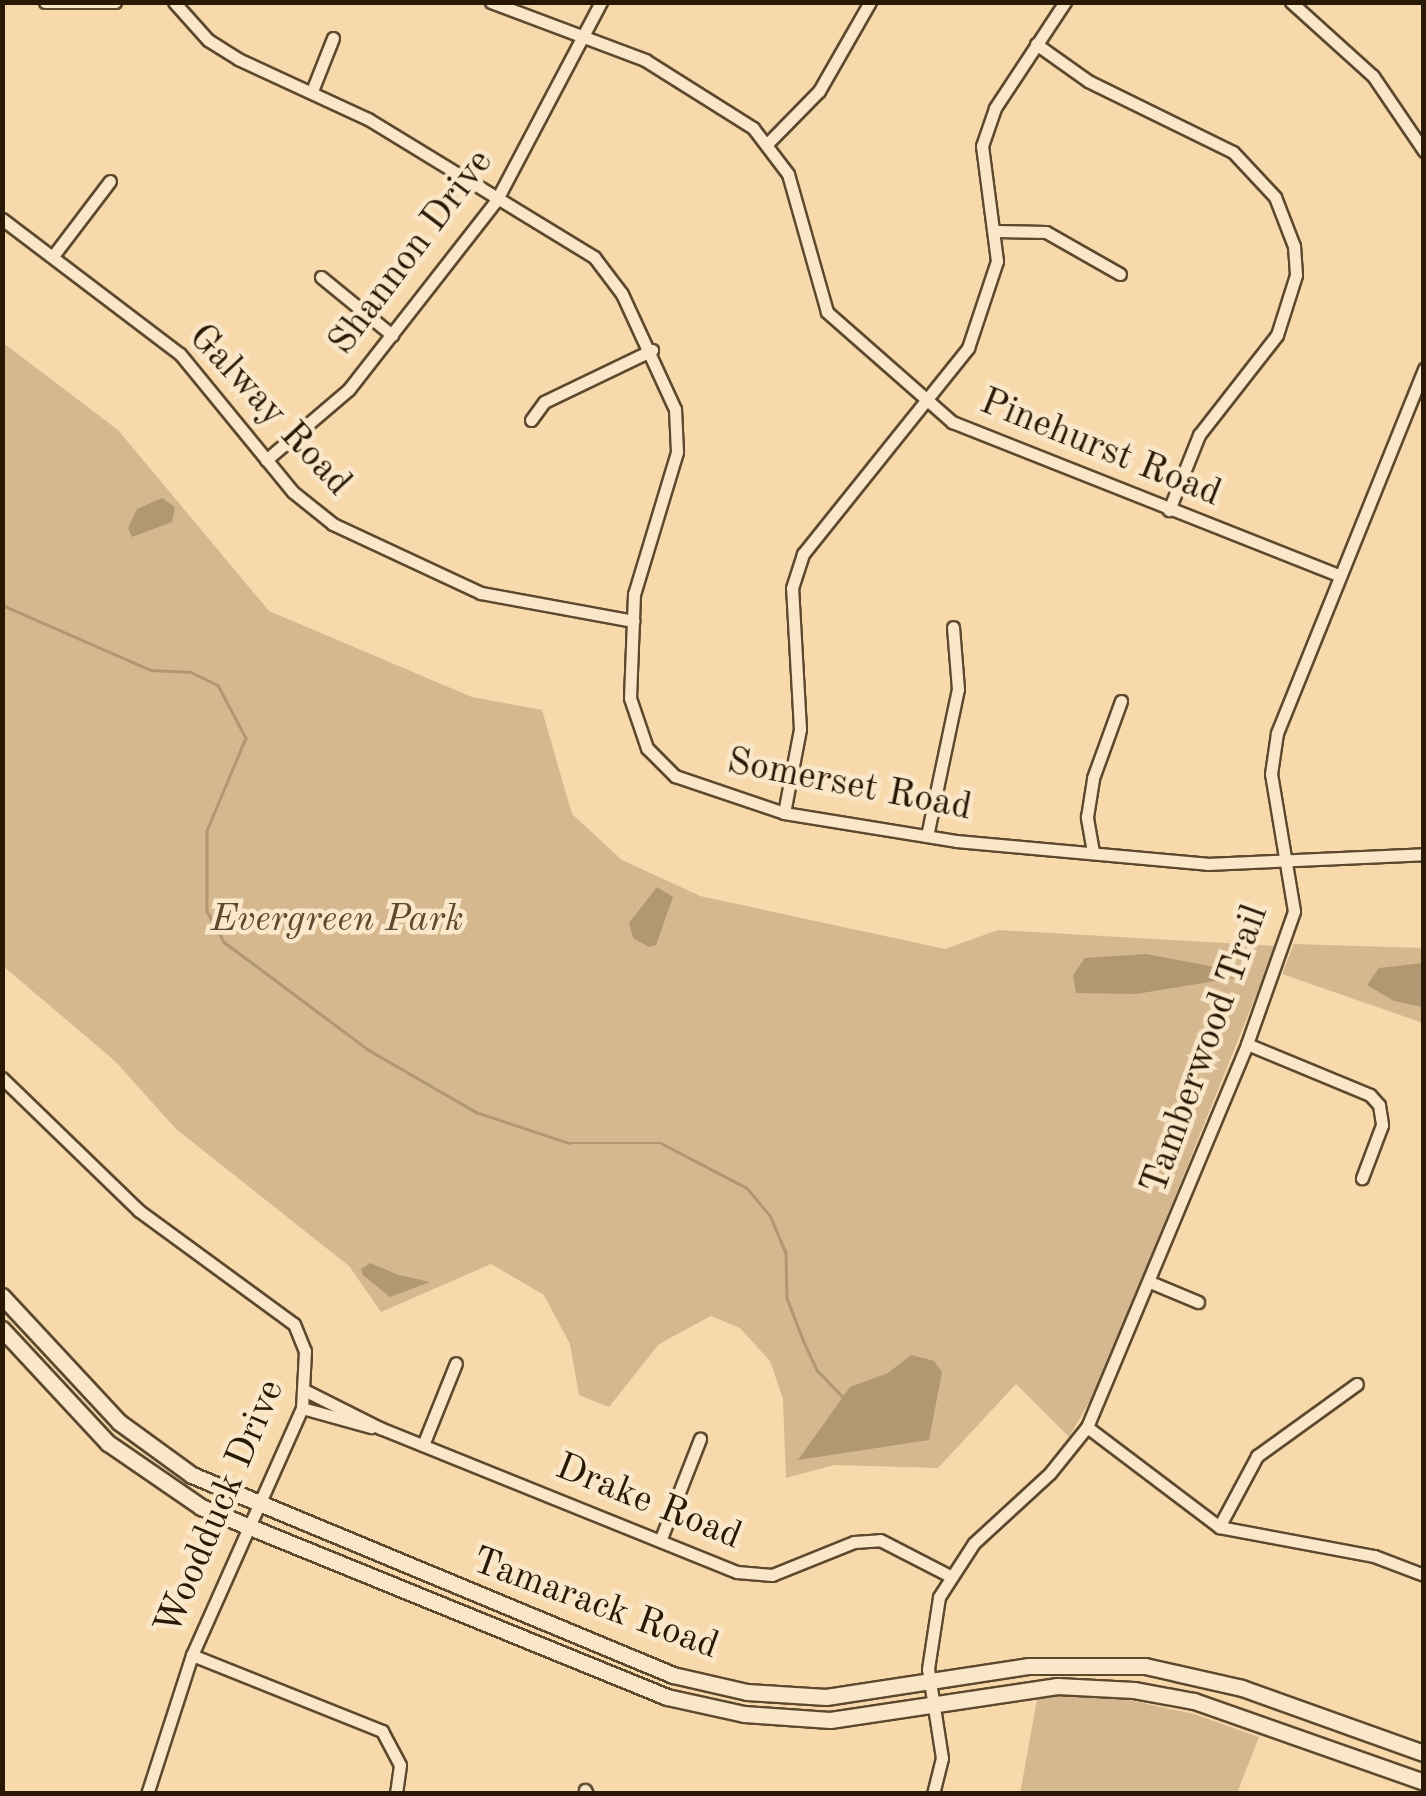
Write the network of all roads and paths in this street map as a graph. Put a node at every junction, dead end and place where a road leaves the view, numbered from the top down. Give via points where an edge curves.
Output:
1 (45, 2) edge
2 (115, 2) edge
3 (174, 2) edge
4 (491, 2) edge
5 (600, 2) edge
6 (870, 2) edge
7 (1065, 2) edge
8 (1291, 2) edge
9 (587, 36) junction
10 (333, 38) dead end
11 (1036, 44) junction
12 (312, 92) junction
13 (768, 144) junction
14 (1424, 151) edge
15 (110, 181) dead end
16 (496, 200) junction
17 (2, 219) edge
18 (997, 231) junction
19 (53, 256) junction
20 (1120, 274) dead end
21 (321, 277) dead end
22 (392, 335) junction
23 (652, 350) junction
24 (1424, 369) edge
25 (926, 402) junction
26 (531, 420) dead end
27 (266, 460) junction
28 (1169, 510) junction
29 (1340, 576) junction
30 (633, 621) junction
31 (953, 627) dead end
32 (1121, 701) dead end
33 (784, 813) junction
34 (927, 836) junction
35 (1094, 852) junction
36 (1424, 854) edge
37 (1290, 858) junction
38 (1246, 1044) junction
39 (2, 1078) edge
40 (1362, 1178) dead end
41 (1150, 1282) junction
42 (2, 1296) edge
43 (1198, 1302) dead end
44 (2, 1329) edge
45 (456, 1363) dead end
46 (1356, 1384) dead end
47 (306, 1391) junction
48 (302, 1408) junction
49 (1087, 1427) junction
50 (380, 1428) junction
51 (700, 1439) dead end
52 (423, 1445) junction
53 (256, 1508) junction
54 (1219, 1527) junction
55 (247, 1528) junction
56 (660, 1541) junction
57 (1424, 1575) edge
58 (950, 1576) junction
59 (192, 1655) junction
60 (930, 1685) junction
61 (934, 1706) junction
62 (1424, 1753) edge
63 (1424, 1782) edge
64 (147, 1794) edge
65 (396, 1794) edge
66 (933, 1794) edge

1 - 2 street
3 - 12 street, Somerset Road via 208,40
4 - 9 street, Pinehurst Road
5 - 9 street, Shannon Drive
6 - 13 street via 819,91
7 - 11 street
8 - 14 street via 1373,76
9 - 13 street, Pinehurst Road via 668,72
9 - 16 street, Shannon Drive
10 - 12 street
11 - 18 street via 995,108 982,146
11 - 28 street via 1088,81 1233,152 1275,197 1294,246 1296,276 1277,335 1199,436
12 - 16 street, Somerset Road
13 - 25 street, Pinehurst Road via 788,174 827,312
15 - 19 street
16 - 22 street, Shannon Drive
16 - 23 street, Somerset Road via 594,258
17 - 19 street, Galway Road
18 - 20 street via 1046,232
18 - 25 street via 998,261 975,332
19 - 27 street, Galway Road via 180,354
21 - 22 street
22 - 27 street, Shannon Drive via 329,410
23 - 26 street via 544,402
23 - 30 street, Somerset Road via 675,409 677,452 642,555
24 - 29 street, Tamberwood Trail
25 - 28 street, Pinehurst Road via 972,434
25 - 33 street via 803,554 792,588 800,729
27 - 30 street, Galway Road via 333,524 451,582 528,606
28 - 29 street, Pinehurst Road
29 - 37 street, Tamberwood Trail via 1273,754
30 - 33 street, Somerset Road via 630,698 647,748 689,784
31 - 34 street via 958,688
32 - 35 street via 1094,778 1088,817
33 - 34 street, Somerset Road
34 - 35 street, Somerset Road
35 - 37 street, Somerset Road via 1207,864
36 - 37 street, Somerset Road
37 - 38 street, Tamberwood Trail via 1294,912
38 - 40 street via 1380,1106 1382,1125
38 - 41 street, Tamberwood Trail
39 - 47 street, Woodduck Drive via 138,1210 294,1324 306,1351
41 - 43 street
41 - 49 street, Tamberwood Trail
42 - 53 street, Tamarack Road via 136,1436
44 - 55 street, Tamarack Road via 125,1456 181,1496
45 - 52 street
46 - 54 street via 1258,1456
47 - 48 street, Woodduck Drive
47 - 50 street, Drake Road
48 - 50 street, Drake Road
48 - 53 street, Woodduck Drive
49 - 54 street
49 - 58 street, Tamberwood Trail
50 - 52 street, Drake Road
51 - 56 street
52 - 56 street, Drake Road
53 - 55 street, Woodduck Drive
53 - 60 street, Tamarack Road via 696,1681 813,1697
54 - 57 street via 1374,1556
55 - 59 street, Woodduck Drive
55 - 61 street, Tamarack Road via 691,1703 830,1720
56 - 58 street, Drake Road via 760,1576 880,1540
58 - 60 street, Tamberwood Trail via 933,1616
59 - 64 street, Woodduck Drive
59 - 65 street via 382,1731 397,1752
60 - 61 street, Tamberwood Trail
60 - 62 street, Tamarack Road via 1060,1663 1145,1666 1242,1688
61 - 63 street, Tamarack Road via 1057,1686 1152,1692
61 - 66 street, Tamberwood Trail via 942,1758

